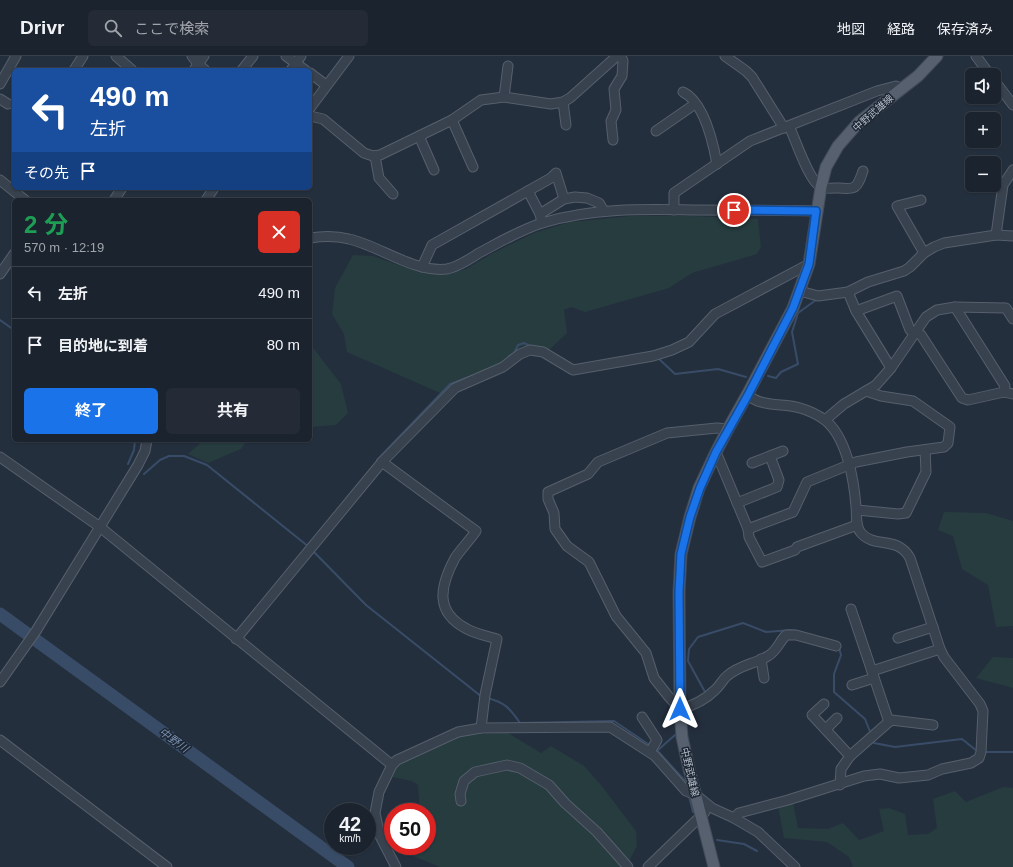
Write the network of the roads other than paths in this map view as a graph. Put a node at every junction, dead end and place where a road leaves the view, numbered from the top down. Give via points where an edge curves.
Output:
1 (16, 56) edge
2 (84, 56) edge
3 (116, 56) edge
4 (192, 56) edge
5 (204, 56) edge
6 (253, 56) edge
7 (286, 56) edge
8 (348, 56) edge
9 (617, 56) edge
10 (621, 56) edge
11 (725, 56) edge
12 (937, 56) edge
13 (980, 57) edge
14 (296, 63) edge
15 (508, 66) dead end
16 (122, 67) edge
17 (196, 67) edge
18 (75, 68) edge
19 (244, 68) edge
20 (986, 68) edge
21 (312, 74) edge
22 (0, 84) edge
23 (326, 85) junction
24 (902, 89) junction
25 (1001, 89) edge
26 (683, 92) dead end
27 (504, 97) junction
28 (563, 102) junction
29 (695, 104) junction
30 (1013, 104) edge
31 (312, 105) edge
32 (312, 117) edge
33 (452, 120) junction
34 (566, 125) dead end
35 (787, 127) junction
36 (656, 131) dead end
37 (418, 136) junction
38 (612, 140) dead end
39 (375, 156) junction
40 (717, 164) junction
41 (473, 167) dead end
42 (434, 170) dead end
43 (1013, 170) edge
44 (863, 171) dead end
45 (0, 180) edge
46 (821, 186) junction
47 (12, 189) edge
48 (13, 190) edge
49 (528, 191) junction
50 (393, 194) dead end
51 (23, 198) edge
52 (564, 199) junction
53 (922, 200) dead end
54 (674, 210) junction
55 (604, 211) junction
56 (816, 211) junction
57 (541, 219) junction
58 (996, 235) junction
59 (1013, 236) edge
60 (312, 238) edge
61 (924, 253) junction
62 (12, 257) edge
63 (809, 264) junction
64 (422, 267) junction
65 (0, 274) edge
66 (800, 291) junction
67 (848, 292) junction
68 (955, 308) junction
69 (856, 311) junction
70 (1013, 319) edge
71 (916, 332) junction
72 (891, 368) junction
73 (866, 391) junction
74 (1008, 393) edge
75 (748, 395) junction
76 (825, 420) junction
77 (728, 429) junction
78 (147, 442) edge
79 (925, 450) junction
80 (783, 451) dead end
81 (716, 452) junction
82 (770, 456) junction
83 (0, 457) edge
84 (382, 462) junction
85 (752, 463) dead end
86 (850, 464) junction
87 (737, 503) junction
88 (857, 510) junction
89 (857, 525) junction
90 (100, 528) junction
91 (748, 529) junction
92 (851, 609) dead end
93 (933, 627) junction
94 (898, 638) dead end
95 (236, 639) junction
96 (836, 646) dead end
97 (940, 649) junction
98 (761, 659) junction
99 (873, 674) junction
100 (764, 678) dead end
101 (0, 682) edge
102 (852, 685) dead end
103 (824, 704) dead end
104 (680, 709) junction
105 (642, 717) dead end
106 (837, 718) dead end
107 (889, 722) junction
108 (933, 726) dead end
109 (481, 728) junction
110 (826, 729) junction
111 (0, 740) edge
112 (652, 749) junction
113 (850, 756) junction
114 (392, 765) junction
115 (840, 784) junction
116 (691, 793) junction
117 (461, 801) dead end
118 (712, 808) junction
119 (701, 817) junction
120 (734, 818) junction
121 (167, 867) edge
122 (396, 867) edge
123 (628, 867) edge
124 (648, 867) edge
125 (714, 867) edge
126 (795, 867) edge

1 - 22 street
2 - 18 street
3 - 16 street
4 - 17 street
5 - 17 street
6 - 19 street
7 - 14 street
8 - 23 street
9 - 28 street
10 - 38 street via 622,76 614,89 616,110 611,121
11 - 35 street via 752,77
12 - 24 main road, 中野武雄線
13 - 20 street
15 - 27 street
21 - 23 street
23 - 31 street
24 - 35 street via 896,86 877,91
24 - 46 main road, 中野武雄線 via 859,122 838,146 826,167
25 - 30 street
26 - 29 street via 690,95
27 - 28 street via 551,104
27 - 33 street via 481,100
28 - 34 street
29 - 36 street
29 - 40 street via 706,121
32 - 39 street via 323,120 364,154
33 - 37 street
33 - 41 street
35 - 40 street via 750,141
35 - 46 street via 814,181
37 - 39 street
37 - 42 street
39 - 50 street via 379,178
40 - 54 street via 674,193
43 - 58 street via 1003,185
44 - 46 street via 858,185 851,189
45 - 47 street
46 - 56 main road, 中野武雄線
48 - 51 street
49 - 52 street via 556,173
49 - 57 street
49 - 64 street via 432,244
52 - 55 street via 587,198 599,203
52 - 57 street
53 - 61 street via 897,206
54 - 55 street
54 - 56 street
55 - 57 street
56 - 63 main road, 中野武雄線
57 - 64 street via 460,264 436,269
58 - 59 street
58 - 61 street via 944,243
60 - 64 street via 349,239
61 - 67 street via 904,271 868,282
62 - 65 street
63 - 66 main road, 中野武雄線
63 - 84 street via 715,314 688,342 672,350 652,356 576,369 543,352 530,350 520,354 503,367 455,388
66 - 67 street via 818,296
66 - 75 main road, 中野武雄線
67 - 69 street
68 - 70 street via 1006,308
68 - 71 street via 937,310 926,317
68 - 74 street
69 - 71 street via 897,296 910,330
69 - 72 street
71 - 72 street
71 - 74 street via 921,335 962,398 968,400
72 - 73 street via 876,385
73 - 76 street via 844,404
73 - 79 street via 913,401 950,427 948,443 944,447
75 - 76 street via 760,402 800,408
75 - 77 main road, 中野武雄線
76 - 86 street via 842,445
77 - 81 main road, 中野武雄線
77 - 104 street via 667,433 598,462 588,474 548,492 556,529 567,546 589,562 616,616 646,653 654,678
78 - 90 street via 138,466
79 - 86 street
79 - 88 street via 926,472 906,513
80 - 82 street
81 - 87 street
81 - 104 main road, 中野武雄線 via 697,494 681,554
82 - 85 street
82 - 87 street via 779,480 777,487
83 - 90 street
84 - 95 street
84 - 109 street via 476,531 456,558 442,589 445,609 453,619 467,629 496,639
86 - 88 street
86 - 91 street via 807,482 793,512
87 - 91 street
88 - 89 street
89 - 91 street via 762,562 749,537
89 - 93 street via 860,533 869,539 906,550
90 - 95 street
90 - 101 street via 36,631
92 - 99 street
93 - 94 street
93 - 97 street
95 - 114 street
96 - 98 street via 796,635 786,635 780,640 776,650
97 - 99 street
97 - 115 street via 983,711 979,758 971,763 942,769 928,775 899,778 880,774
98 - 100 street
98 - 104 street via 727,676 715,690
99 - 102 street
99 - 107 street
103 - 110 street via 812,715
104 - 116 main road, 中野武雄線
105 - 112 street via 657,740
106 - 110 street
107 - 108 street via 891,720
107 - 113 street
109 - 112 street via 610,727
109 - 114 street via 458,732 397,760
110 - 113 street
111 - 121 street
112 - 116 street via 655,756
113 - 115 street via 841,768
114 - 122 street via 379,792 375,812 380,836
115 - 120 street via 739,813
116 - 118 street
116 - 119 main road, 中野武雄線
117 - 123 street via 460,794 464,781 475,772 507,765 520,768 548,785 597,832
118 - 119 street
118 - 120 street
119 - 124 street
119 - 125 main road, 中野武雄線
120 - 126 street via 758,832

